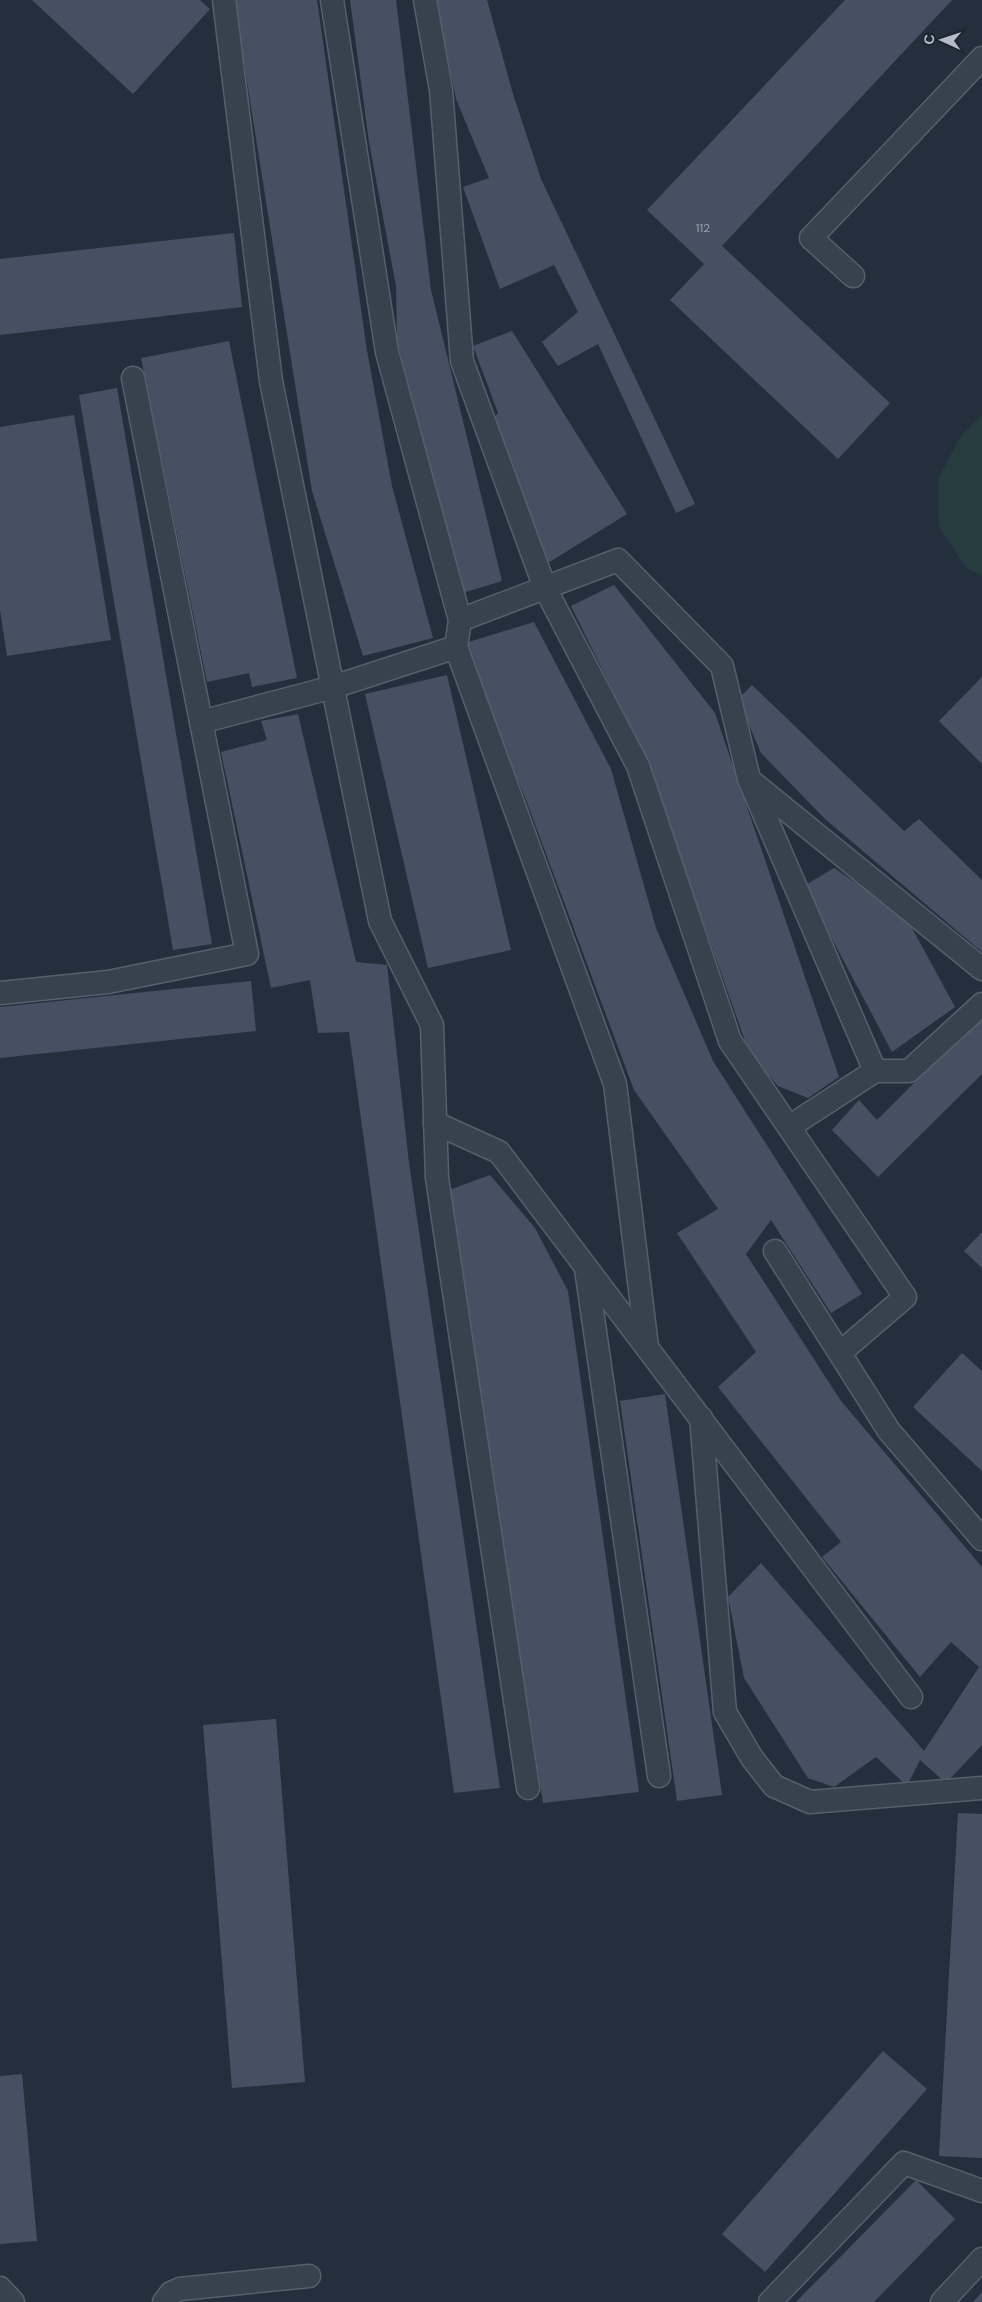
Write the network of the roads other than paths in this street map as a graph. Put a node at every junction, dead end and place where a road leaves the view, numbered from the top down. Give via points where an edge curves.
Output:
1 (224, 0) edge
2 (332, 0) edge
3 (425, 0) edge
4 (982, 58) edge
5 (853, 276) dead end
6 (133, 378) dead end
7 (546, 588) junction
8 (460, 620) junction
9 (456, 647) junction
10 (333, 687) junction
11 (201, 722) junction
12 (749, 780) junction
13 (982, 969) edge
14 (0, 993) edge
15 (982, 1004) edge
16 (875, 1071) junction
17 (435, 1123) junction
18 (789, 1127) junction
19 (775, 1250) dead end
20 (586, 1266) junction
21 (647, 1347) junction
22 (840, 1352) junction
23 (701, 1418) junction
24 (982, 1539) edge
25 (911, 1697) dead end
26 (659, 1776) dead end
27 (528, 1788) dead end
28 (982, 1788) edge
29 (982, 2191) edge
30 (982, 2260) edge
31 (309, 2276) dead end
32 (0, 2288) edge
33 (13, 2302) edge
34 (164, 2302) edge
35 (770, 2302) edge
36 (942, 2302) edge

1 - 10 lane via 272,381
2 - 8 lane via 387,352
3 - 7 lane via 441,90 462,361
4 - 5 lane via 811,238
6 - 11 lane
7 - 8 lane
7 - 12 lane via 618,560 722,666
7 - 18 lane via 638,766 730,1041
8 - 9 lane
9 - 10 lane
9 - 21 lane via 615,1084
10 - 11 lane
10 - 17 lane via 380,921 432,1025
11 - 14 lane via 247,954 108,982
12 - 13 lane
12 - 16 lane
15 - 16 lane via 909,1071
16 - 18 lane
17 - 20 lane via 499,1152
17 - 27 lane via 437,1178
18 - 22 lane via 905,1297
19 - 22 lane
20 - 21 lane
20 - 26 lane
21 - 23 lane
22 - 24 lane via 889,1430
23 - 25 lane
23 - 28 lane via 725,1712 752,1758 774,1786 810,1802
29 - 35 lane via 904,2162
30 - 36 lane
31 - 34 lane via 180,2289 171,2292
32 - 33 lane

